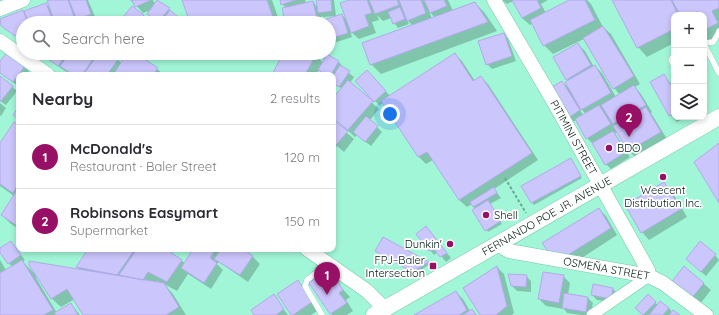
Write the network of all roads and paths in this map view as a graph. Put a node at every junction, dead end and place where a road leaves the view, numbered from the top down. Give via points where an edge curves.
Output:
1 (23, 0) edge
2 (494, 0) edge
3 (0, 9) edge
4 (719, 30) edge
5 (0, 41) edge
6 (707, 43) edge
7 (706, 48) edge
8 (16, 52) edge
9 (27, 60) edge
10 (44, 72) edge
11 (719, 73) edge
12 (719, 116) edge
13 (505, 178) dead end
14 (600, 185) junction
15 (525, 211) dead end
16 (497, 244) junction
17 (311, 252) edge
18 (328, 264) junction
19 (649, 276) junction
20 (380, 312) edge
21 (322, 315) edge
22 (592, 315) edge
23 (706, 315) edge

1 - 3 street
2 - 14 street, PITIMINI STREET
4 - 6 lane via 713,42
5 - 8 street
7 - 11 lane
9 - 10 street
12 - 14 main road, FERNANDO POE JR. AVENUE
13 - 15 path
14 - 16 main road, FERNANDO POE JR. AVENUE
14 - 19 street, PITIMINI STREET
16 - 19 street, OSMEÑA STREET via 509,251
16 - 20 main road, FERNANDO POE JR. AVENUE
17 - 18 street
18 - 20 street via 367,291
18 - 21 lane via 307,280 305,286
19 - 22 street
19 - 23 street, OSMEÑA STREET via 663,283

